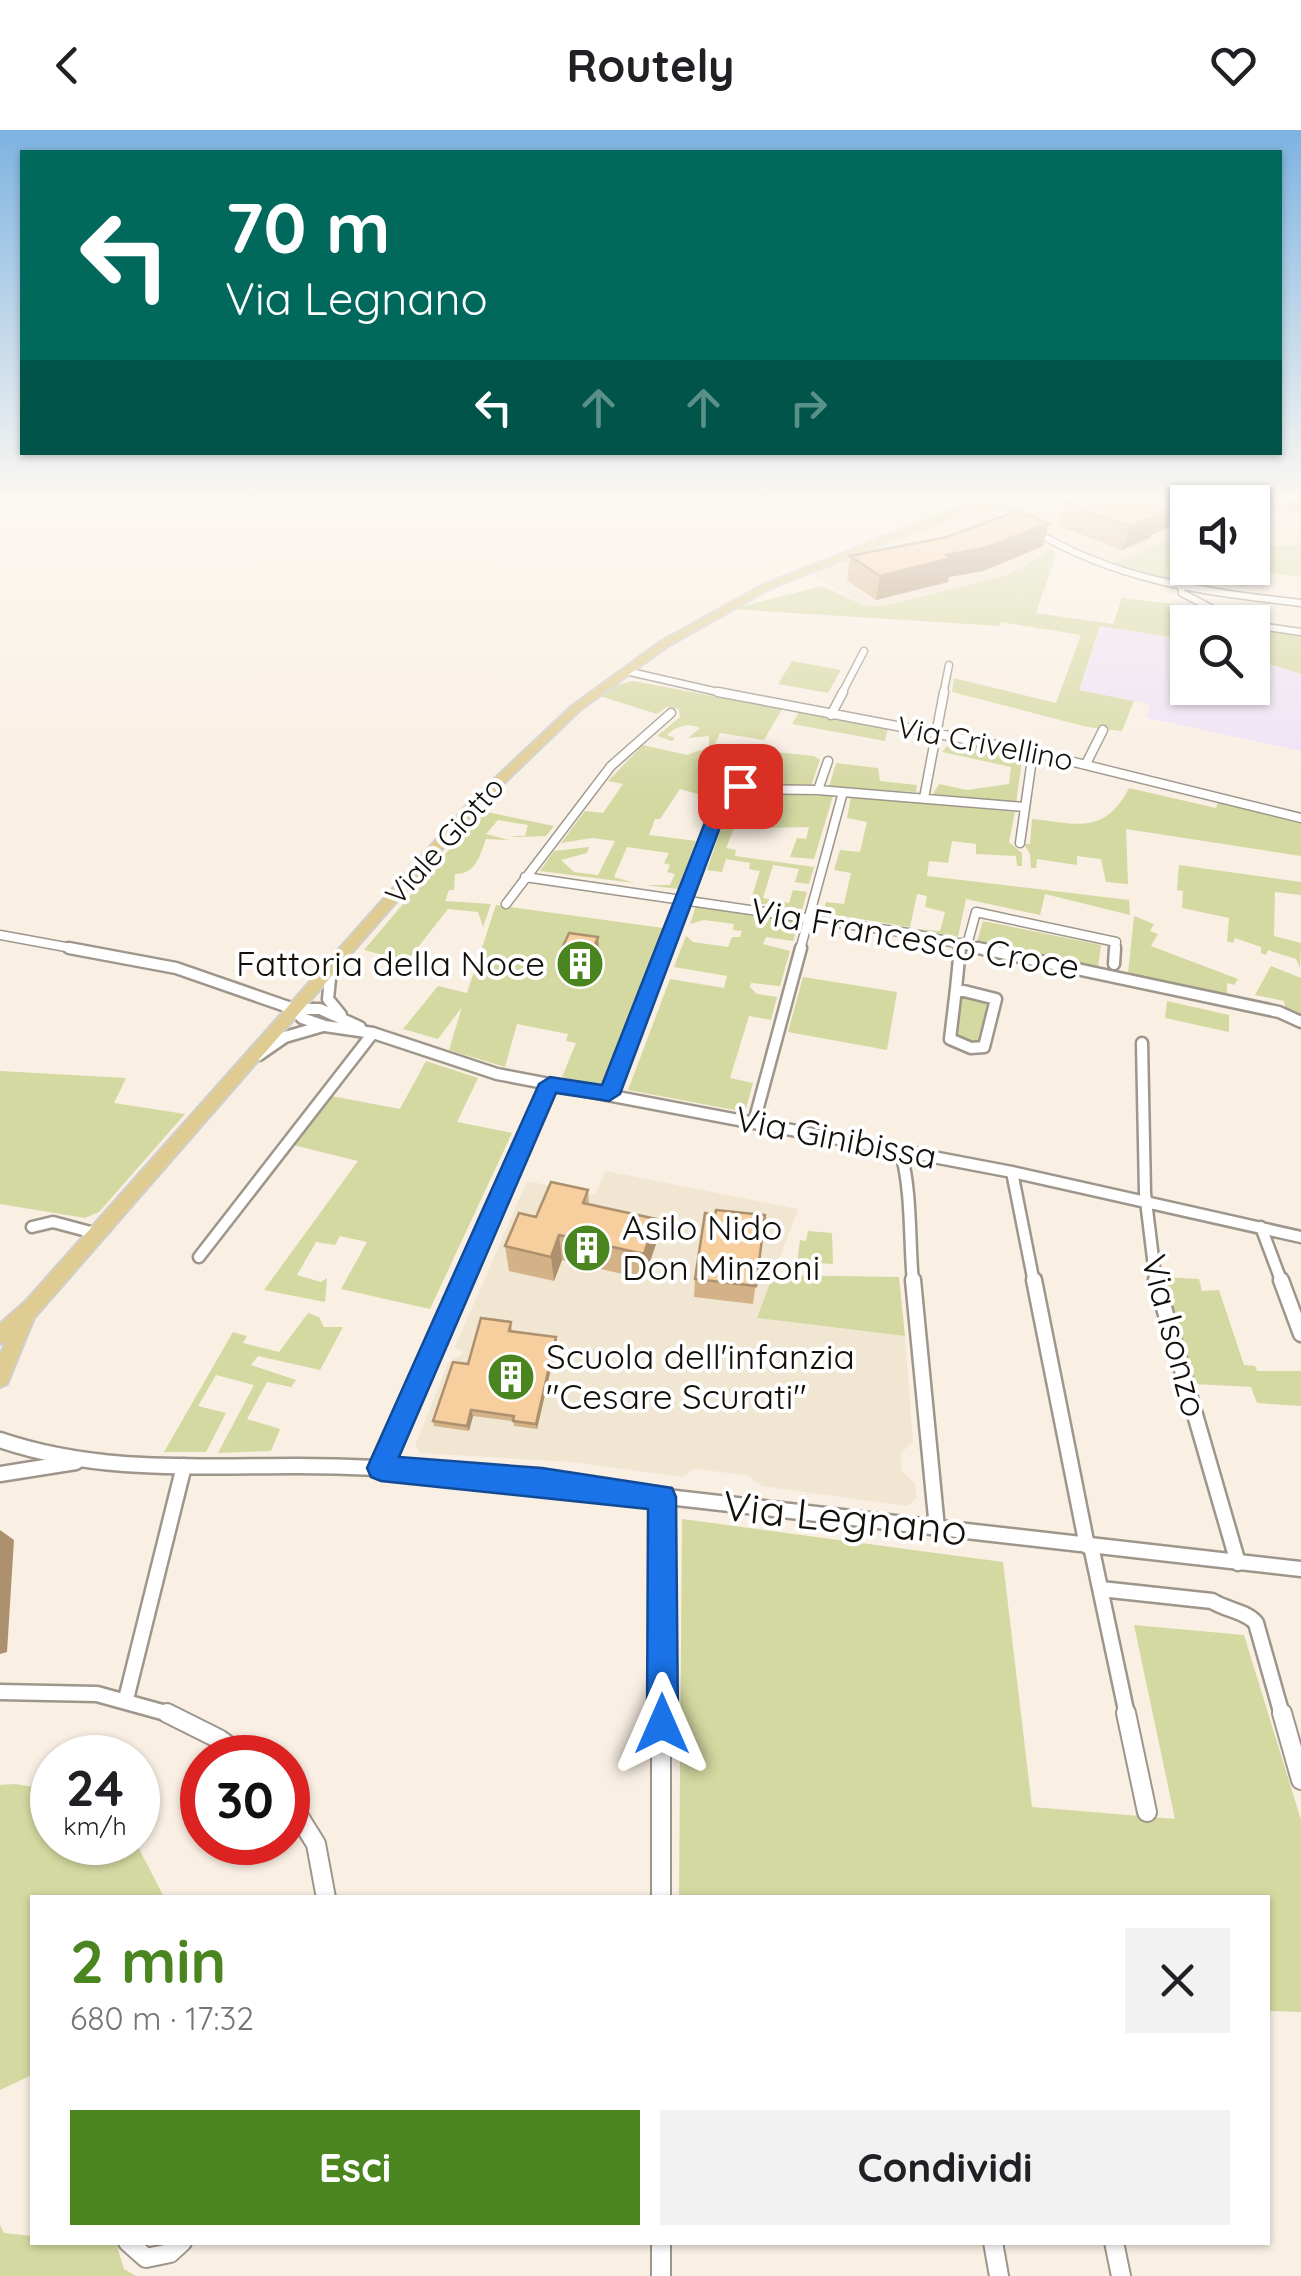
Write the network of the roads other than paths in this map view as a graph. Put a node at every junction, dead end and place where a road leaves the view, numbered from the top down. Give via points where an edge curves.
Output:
1 (749, 597) edge
2 (1255, 597) edge
3 (1301, 604) edge
4 (1270, 628) edge
5 (1301, 632) edge
6 (864, 651) dead end
7 (644, 658) junction
8 (950, 665) dead end
9 (626, 670) junction
10 (647, 676) junction
11 (603, 688) junction
12 (671, 713) dead end
13 (831, 714) junction
14 (1103, 730) dead end
15 (936, 733) junction
16 (1033, 752) junction
17 (828, 760) dead end
18 (1086, 764) junction
19 (818, 790) junction
20 (843, 792) junction
21 (924, 798) junction
22 (1025, 807) junction
23 (1301, 818) edge
24 (1020, 843) dead end
25 (525, 876) junction
26 (684, 898) junction
27 (506, 904) dead end
28 (811, 918) junction
29 (0, 935) edge
30 (964, 944) junction
31 (1114, 964) dead end
32 (332, 966) junction
33 (955, 989) junction
34 (294, 1009) junction
35 (1301, 1022) edge
36 (325, 1026) junction
37 (357, 1026) junction
38 (373, 1034) junction
39 (1142, 1043) dead end
40 (247, 1063) junction
41 (550, 1084) junction
42 (609, 1094) junction
43 (754, 1122) junction
44 (901, 1153) junction
45 (1012, 1172) junction
46 (1145, 1199) junction
47 (32, 1226) dead end
48 (1261, 1227) junction
49 (98, 1234) junction
50 (1301, 1237) edge
51 (199, 1257) dead end
52 (33, 1306) junction
53 (1301, 1334) edge
54 (0, 1336) edge
55 (0, 1378) edge
56 (0, 1440) edge
57 (90, 1460) junction
58 (184, 1466) junction
59 (381, 1468) junction
60 (0, 1474) edge
61 (662, 1497) junction
62 (937, 1528) junction
63 (1089, 1546) junction
64 (1238, 1563) junction
65 (1301, 1569) edge
66 (1100, 1589) junction
67 (0, 1692) edge
68 (126, 1699) junction
69 (209, 1735) edge
70 (1301, 1780) edge
71 (1148, 1812) dead end
72 (310, 1831) edge
73 (326, 1895) edge
74 (662, 1895) edge
75 (131, 2245) edge
76 (178, 2245) edge
77 (661, 2245) edge
78 (994, 2245) edge
79 (1115, 2245) edge
80 (660, 2276) edge
81 (999, 2276) edge
82 (1121, 2276) edge

1 - 7 main road, Viale Giotto
2 - 3 street
4 - 5 street
6 - 13 street
7 - 9 main road, Viale Giotto
7 - 10 street
8 - 15 street
9 - 10 street, Via Crivellino
9 - 11 main road, Viale Giotto
10 - 11 street, Via Crivellino
10 - 13 street, Via Crivellino
11 - 32 main road, Viale Giotto via 473,806
12 - 25 street via 610,766
13 - 15 street, Via Crivellino
14 - 18 street
15 - 16 street, Via Crivellino
15 - 21 street
16 - 18 street, Via Crivellino
16 - 22 street
17 - 19 street
18 - 23 street, Via Crivellino
19 - 20 street
19 - 26 street via 740,786 725,792
20 - 21 street
20 - 28 street
21 - 22 street
22 - 24 street
25 - 26 street, Via Francesco Croce
25 - 27 street
26 - 28 street, Via Francesco Croce
26 - 42 street
28 - 30 street, Via Francesco Croce
28 - 43 street
29 - 34 street via 176,968
30 - 31 street via 976,912 1116,942
30 - 33 street
30 - 35 street, Via Francesco Croce
32 - 34 main road, Viale Giotto
32 - 37 street, Via Ginibissa via 328,999
33 - 33 street via 950,1039 984,1047 996,1000
34 - 36 street, Via Ginibissa
34 - 37 street, Via Ginibissa via 320,1010
34 - 40 main road, Viale Giotto
36 - 38 street, Via Ginibissa
36 - 40 street, Via Ginibissa via 284,1037
37 - 38 street, Via Ginibissa
38 - 41 street, Via Ginibissa via 476,1069
38 - 51 street
39 - 46 street, Via Isonzo
40 - 49 main road, Viale Giotto
41 - 42 street, Via Ginibissa
41 - 59 street
42 - 43 street, Via Ginibissa
43 - 44 street, Via Ginibissa
44 - 45 street, Via Ginibissa
44 - 62 street via 898,1178 905,1195
45 - 46 street, Via Ginibissa
45 - 63 street
46 - 48 street, Via Ginibissa
46 - 64 street, Via Isonzo via 1153,1272
47 - 49 street via 53,1222
48 - 50 street, Via Ginibissa
48 - 53 street
49 - 52 main road, Viale Giotto
52 - 54 main road, Viale Giotto
52 - 55 main road, Viale Giotto
56 - 57 street, Via Legnano via 25,1451
57 - 58 street, Via Legnano
57 - 60 street, Via Legnano
58 - 59 street, Via Legnano
58 - 68 street
59 - 61 street, Via Legnano
61 - 62 street, Via Legnano
61 - 74 street
62 - 63 street, Via Legnano
63 - 64 street, Via Legnano
63 - 66 street
64 - 65 street, Via Legnano
66 - 70 street via 1212,1601 1250,1616
66 - 71 street
67 - 68 street
68 - 69 street
72 - 73 street via 325,1864
75 - 76 street via 146,2258
77 - 80 street
78 - 81 street
79 - 82 street

